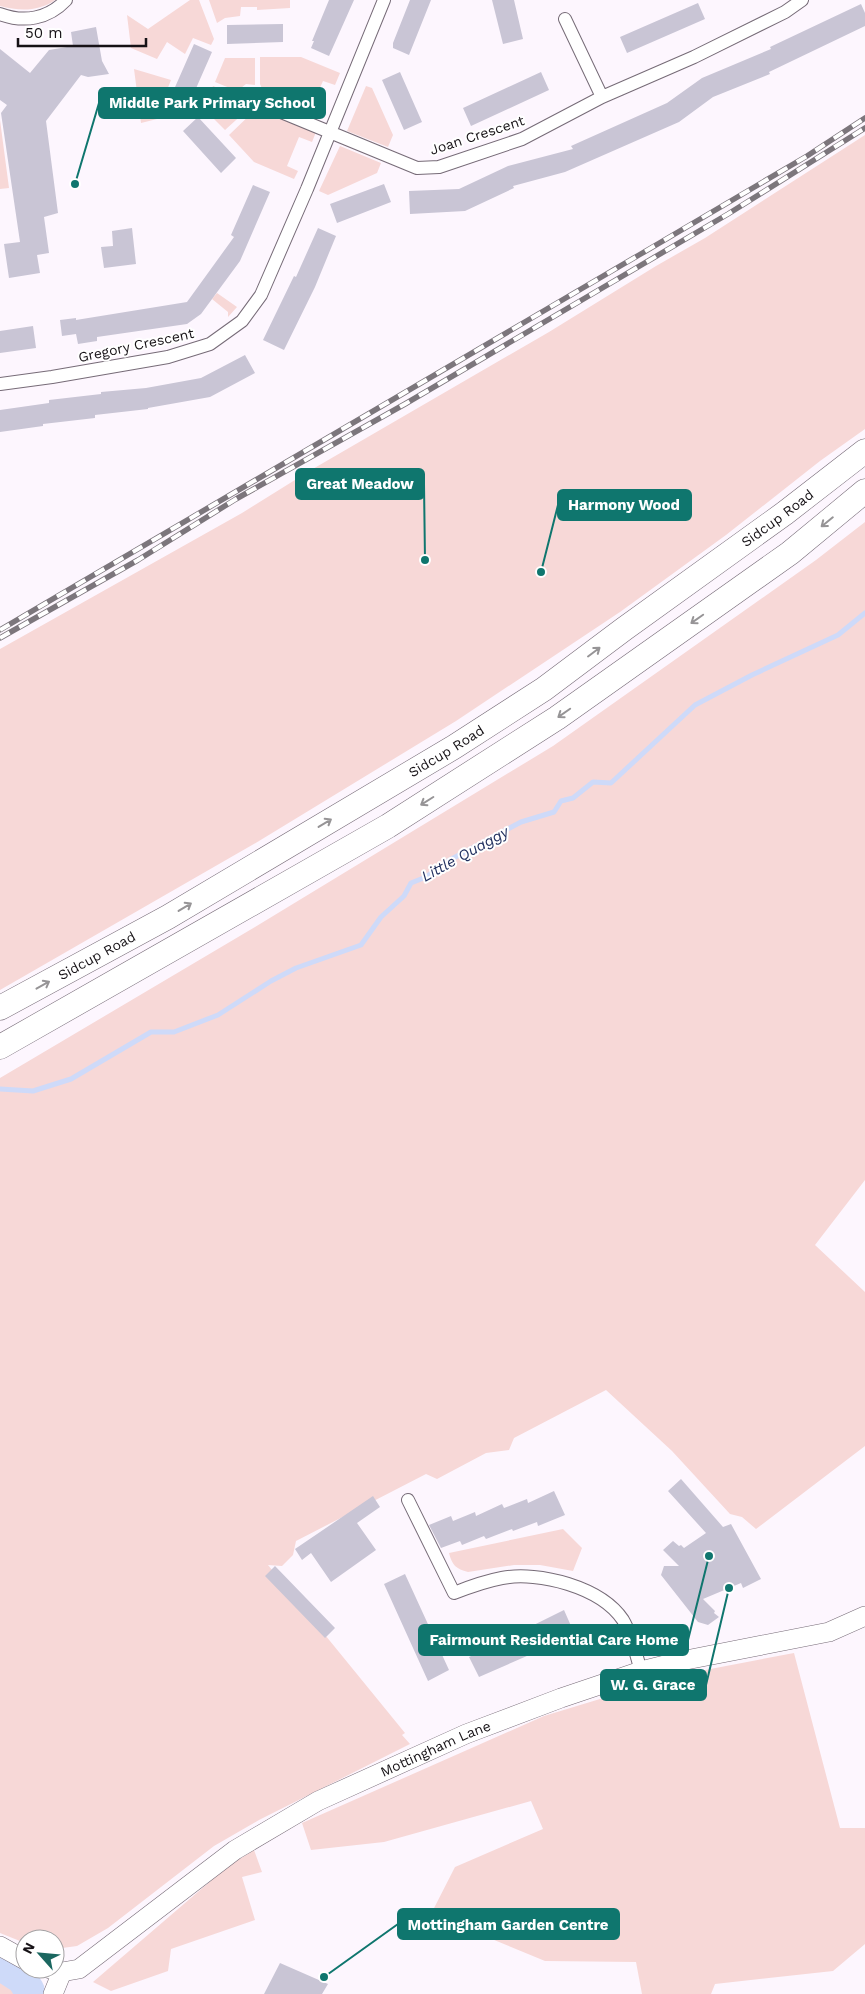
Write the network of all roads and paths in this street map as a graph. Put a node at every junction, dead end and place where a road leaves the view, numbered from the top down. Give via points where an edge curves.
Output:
1 (66, 0) edge
2 (384, 0) edge
3 (802, 0) edge
4 (0, 14) edge
5 (565, 19) dead end
6 (602, 97) junction
7 (247, 98) dead end
8 (329, 132) junction
9 (0, 384) edge
10 (865, 451) edge
11 (865, 491) edge
12 (0, 1008) edge
13 (0, 1047) edge
14 (408, 1500) dead end
15 (865, 1616) edge
16 (641, 1671) junction
17 (0, 1946) edge
18 (15, 1954) edge
19 (65, 1970) edge
20 (55, 1979) edge
21 (53, 1994) edge

1 - 4 street via 55,10 37,18 22,19
2 - 8 street, Gregory Crescent
3 - 6 street, Joan Crescent via 785,12 694,57
5 - 6 street
6 - 8 street, Joan Crescent via 522,139 439,167 416,168
7 - 8 street
8 - 9 street, Gregory Crescent via 261,295 250,312 230,331 202,348 168,357
12 -> 10 highway, Sidcup Road via 168,917 544,690 786,513
11 -> 13 highway via 790,553 557,718 380,830
14 - 16 street via 454,1593 502,1577 553,1579 582,1588 623,1620
15 - 16 street, Mottingham Lane via 829,1632
16 - 19 street, Mottingham Lane via 466,1734 318,1801 235,1850 92,1960 79,1968
17 - 18 street
20 - 21 street

